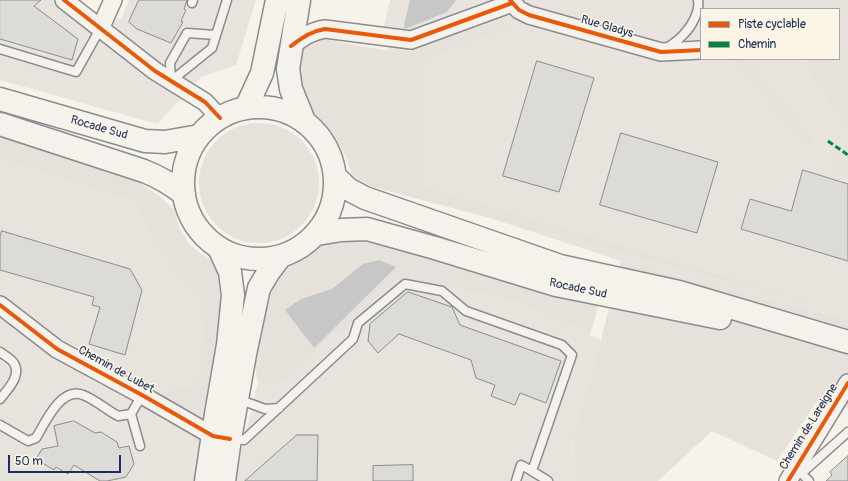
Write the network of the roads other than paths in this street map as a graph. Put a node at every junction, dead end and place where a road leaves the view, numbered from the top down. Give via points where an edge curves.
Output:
1 (64, 0) edge
2 (112, 0) edge
3 (227, 0) edge
4 (277, 0) edge
5 (299, 0) edge
6 (698, 0) edge
7 (511, 1) edge
8 (100, 29) junction
9 (216, 34) junction
10 (291, 46) junction
11 (0, 49) edge
12 (700, 50) edge
13 (661, 52) junction
14 (171, 81) junction
15 (0, 99) edge
16 (246, 108) junction
17 (220, 118) junction
18 (304, 121) junction
19 (0, 124) edge
20 (199, 136) junction
21 (336, 176) junction
22 (184, 194) junction
23 (317, 234) junction
24 (219, 248) junction
25 (280, 257) junction
26 (0, 305) edge
27 (846, 341) edge
28 (0, 352) edge
29 (848, 383) edge
30 (142, 395) junction
31 (237, 398) junction
32 (0, 399) edge
33 (280, 408) junction
34 (131, 414) junction
35 (0, 425) edge
36 (848, 432) edge
37 (221, 438) junction
38 (140, 446) dead end
39 (532, 471) junction
40 (795, 474) edge
41 (206, 481) edge
42 (224, 481) edge
43 (516, 481) edge
44 (548, 481) edge
45 (808, 481) edge

1 - 8 street
2 - 8 street
3 - 9 lane
4 - 16 main road via 262,73
5 - 10 main road
6 - 13 lane via 696,18 685,34
7 - 10 street via 411,40 325,29 308,34
7 - 13 street, Rue Gladys via 519,10 529,15
8 - 11 lane via 76,72
8 - 14 street
9 - 14 lane via 212,48
9 - 14 lane via 187,33 170,63
10 - 18 main road via 288,69 291,89
12 - 13 street, Rue Gladys
14 - 17 street via 205,102
15 - 20 main road, Rocade Sud via 145,141 165,142
16 - 17 main road
16 - 18 main road via 266,107 286,111
17 - 20 main road
18 - 21 main road via 319,136 330,155
19 - 22 main road via 158,176
20 - 22 main road via 189,154 183,174
21 - 23 main road via 335,197 328,217
21 - 27 main road, Rocade Sud via 348,189 365,198 560,266 678,292
22 - 24 main road via 190,216 202,234
23 - 25 main road via 306,244
23 - 27 main road, Rocade Sud via 367,229 556,285
24 - 25 main road via 238,257 259,260
24 - 37 main road via 230,272 233,295
25 - 31 main road via 259,288
26 - 30 street, Chemin de Lubet via 57,349
28 - 32 lane via 14,362 16,372 13,382
29 - 40 street, Chemin de Lareigne
30 - 34 lane
30 - 37 street, Chemin de Lubet
31 - 33 lane via 264,408
31 - 37 main road
33 - 37 lane via 244,440
33 - 39 lane via 353,339 358,323 405,284 442,292 466,311 562,345 572,355
34 - 35 lane via 118,416 82,395 73,394 64,397 36,438 28,441
34 - 38 lane
36 - 40 lane
37 - 41 main road
37 - 42 main road
39 - 43 lane via 521,465
39 - 44 lane
40 - 45 lane

